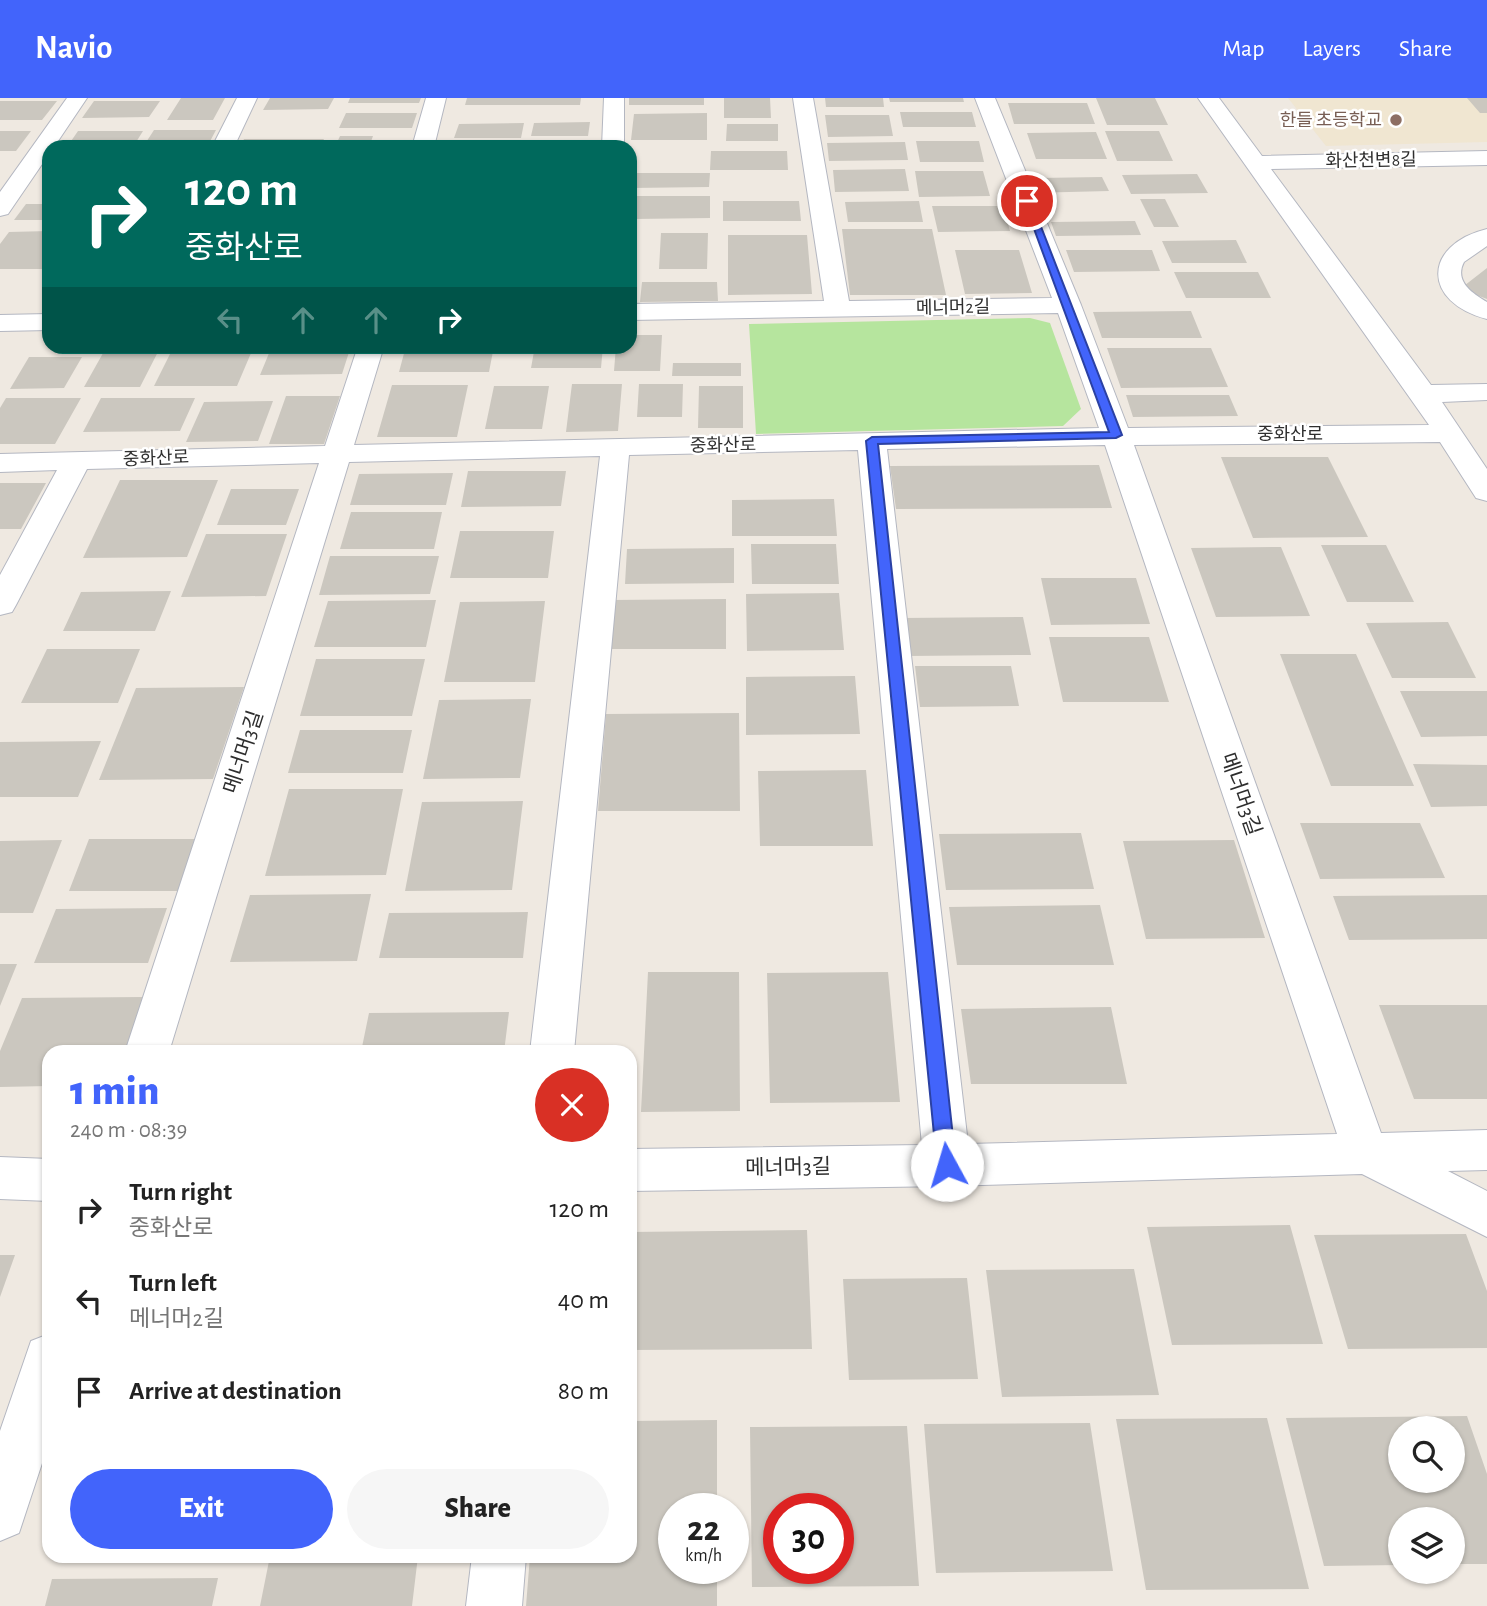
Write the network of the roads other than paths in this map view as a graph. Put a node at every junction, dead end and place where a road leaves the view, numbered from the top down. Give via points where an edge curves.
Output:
1 (77, 98) edge
2 (247, 98) edge
3 (436, 98) edge
4 (614, 98) edge
5 (803, 98) edge
6 (985, 98) edge
7 (1208, 98) edge
8 (48, 140) edge
9 (226, 140) edge
10 (425, 140) edge
11 (613, 140) edge
12 (42, 148) edge
13 (1487, 158) edge
14 (1255, 163) junction
15 (0, 209) edge
16 (1487, 236) edge
17 (1068, 305) junction
18 (838, 309) junction
19 (1487, 311) edge
20 (637, 312) edge
21 (42, 322) edge
22 (0, 323) edge
23 (369, 354) edge
24 (1487, 392) edge
25 (1423, 394) junction
26 (1447, 433) junction
27 (1116, 435) junction
28 (872, 441) junction
29 (615, 448) junction
30 (340, 452) junction
31 (77, 461) junction
32 (0, 463) edge
33 (1487, 492) edge
34 (0, 605) edge
35 (149, 1045) edge
36 (553, 1045) edge
37 (1487, 1150) edge
38 (1366, 1153) junction
39 (947, 1165) junction
40 (637, 1170) edge
41 (0, 1178) edge
42 (42, 1180) edge
43 (1487, 1215) edge
44 (42, 1381) edge
45 (0, 1514) edge
46 (498, 1563) edge
47 (494, 1606) edge

1 - 8 street
2 - 9 street
3 - 10 street
4 - 11 street
5 - 18 street
6 - 17 street
7 - 14 street
12 - 15 street
13 - 14 street, 화산천변8길
14 - 25 street
16 - 19 street via 1453,259 1449,274 1456,293
17 - 18 street, 메너머2길
17 - 27 street
18 - 20 street, 메너머2길
21 - 22 street
23 - 30 street
24 - 25 street
25 - 26 street
26 - 27 street, 중화산로
26 - 33 street
27 - 28 street, 중화산로
27 - 38 street, 메너머3길
28 - 29 street, 중화산로
28 - 39 street
29 - 30 street, 중화산로
29 - 36 street
30 - 31 street, 중화산로
30 - 35 street, 메너머3길
31 - 32 street, 중화산로
31 - 34 street
37 - 38 street, 메너머3길
38 - 39 street, 메너머3길
38 - 43 street, 메너머3길
39 - 40 street, 메너머3길
41 - 42 street
44 - 45 street
46 - 47 street

